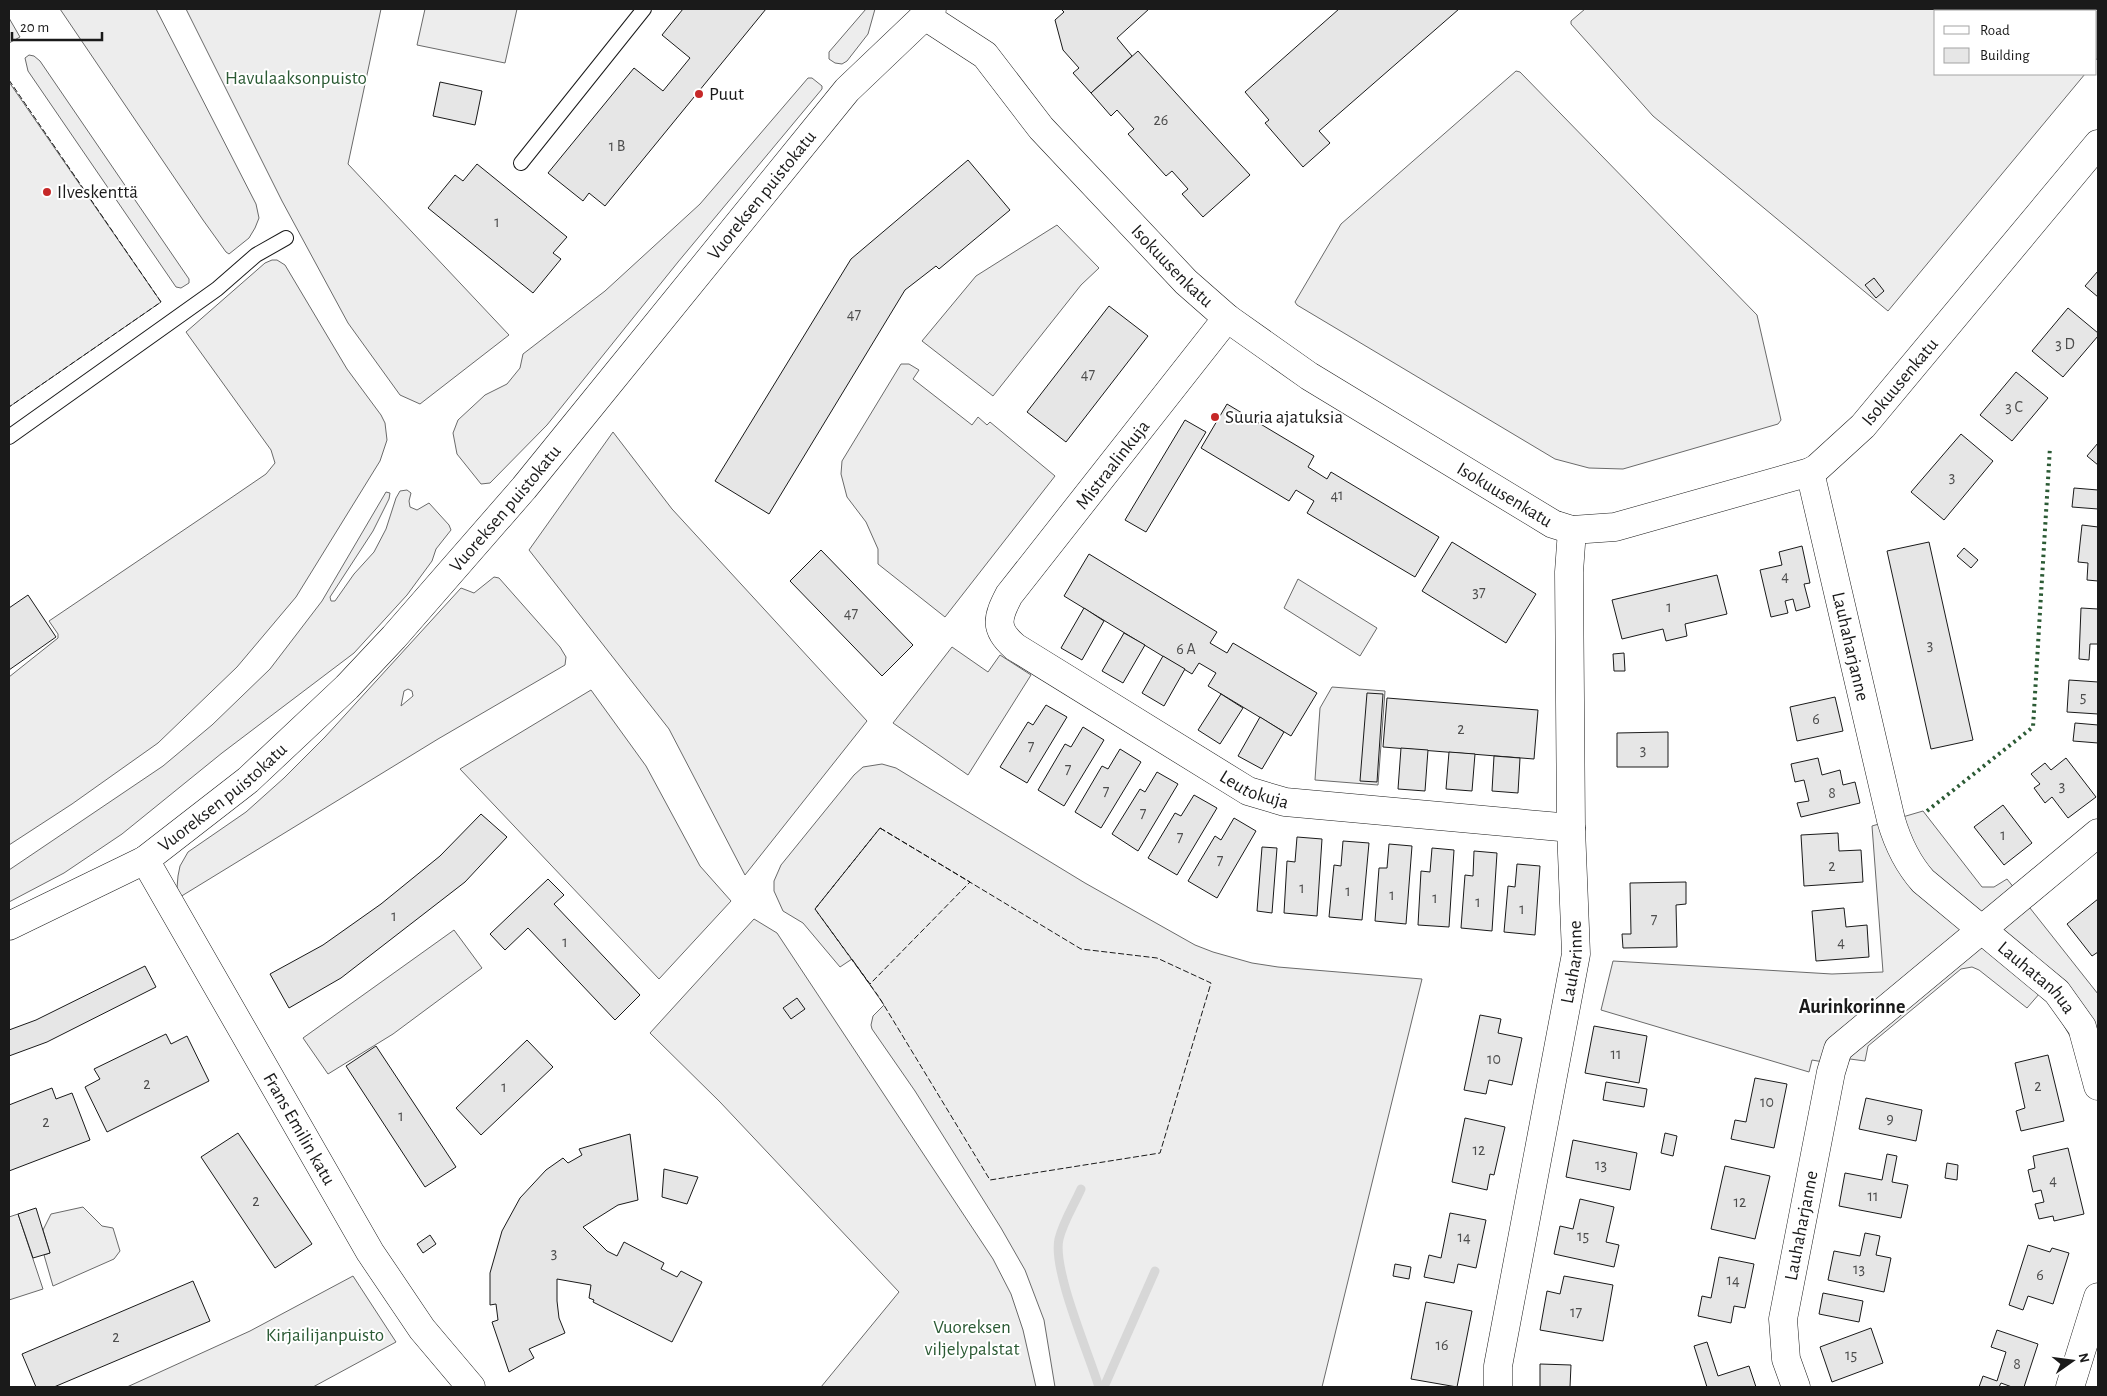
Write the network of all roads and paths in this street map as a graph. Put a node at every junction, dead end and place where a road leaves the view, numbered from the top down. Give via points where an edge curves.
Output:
1 (644, 9) edge
2 (925, 11) edge
3 (2098, 144) edge
4 (520, 163) dead end
5 (286, 238) dead end
6 (1227, 318) junction
7 (9, 437) edge
8 (1810, 472) junction
9 (1572, 530) junction
10 (999, 613) joint
11 (1891, 820) joint
12 (1572, 828) junction
13 (2098, 833) edge
14 (145, 860) junction
15 (9, 926) edge
16 (1980, 930) junction
17 (1833, 1063) joint
18 (2098, 1086) edge
19 (2098, 1297) edge
20 (471, 1387) edge
21 (1498, 1387) edge
22 (1796, 1387) edge
23 (2070, 1387) edge

1 - 4 lane
2 - 6 street, Isokuusenkatu via 985,55 1041,128 1186,282
2 - 14 street, Vuoreksen puistokatu via 847,90 524,488 347,687 248,780
3 - 8 street, Isokuusenkatu via 1863,426
5 - 7 lane via 256,255 217,289
6 - 9 street, Isokuusenkatu via 1309,376 1553,524
6 - 10 street, Mistraalinkuja via 1009,595
8 - 9 street, Isokuusenkatu via 1615,527
8 - 11 street, Lauhaharjanne
9 - 12 street, Lauharinne via 1569,572
10 - 12 street, Leutokuja via 1003,636 1015,647 1248,791 1285,802
11 - 16 street, Lauhatanhua via 1899,846 1913,871
12 - 21 street, Lauharinne via 1577,934 1575,968 1498,1366
13 - 16 street, Lauhatanhua
14 - 15 street, Vuoreksen puistokatu
14 - 20 street, Frans Emilin katu via 370,1252 422,1329
16 - 17 street, Lauhatanhua via 1844,1043
16 - 18 street, Lauhatanhua via 2057,992 2076,1016 2084,1033
17 - 22 street, Lauhaharjanne via 1783,1319 1786,1359
19 - 23 street

